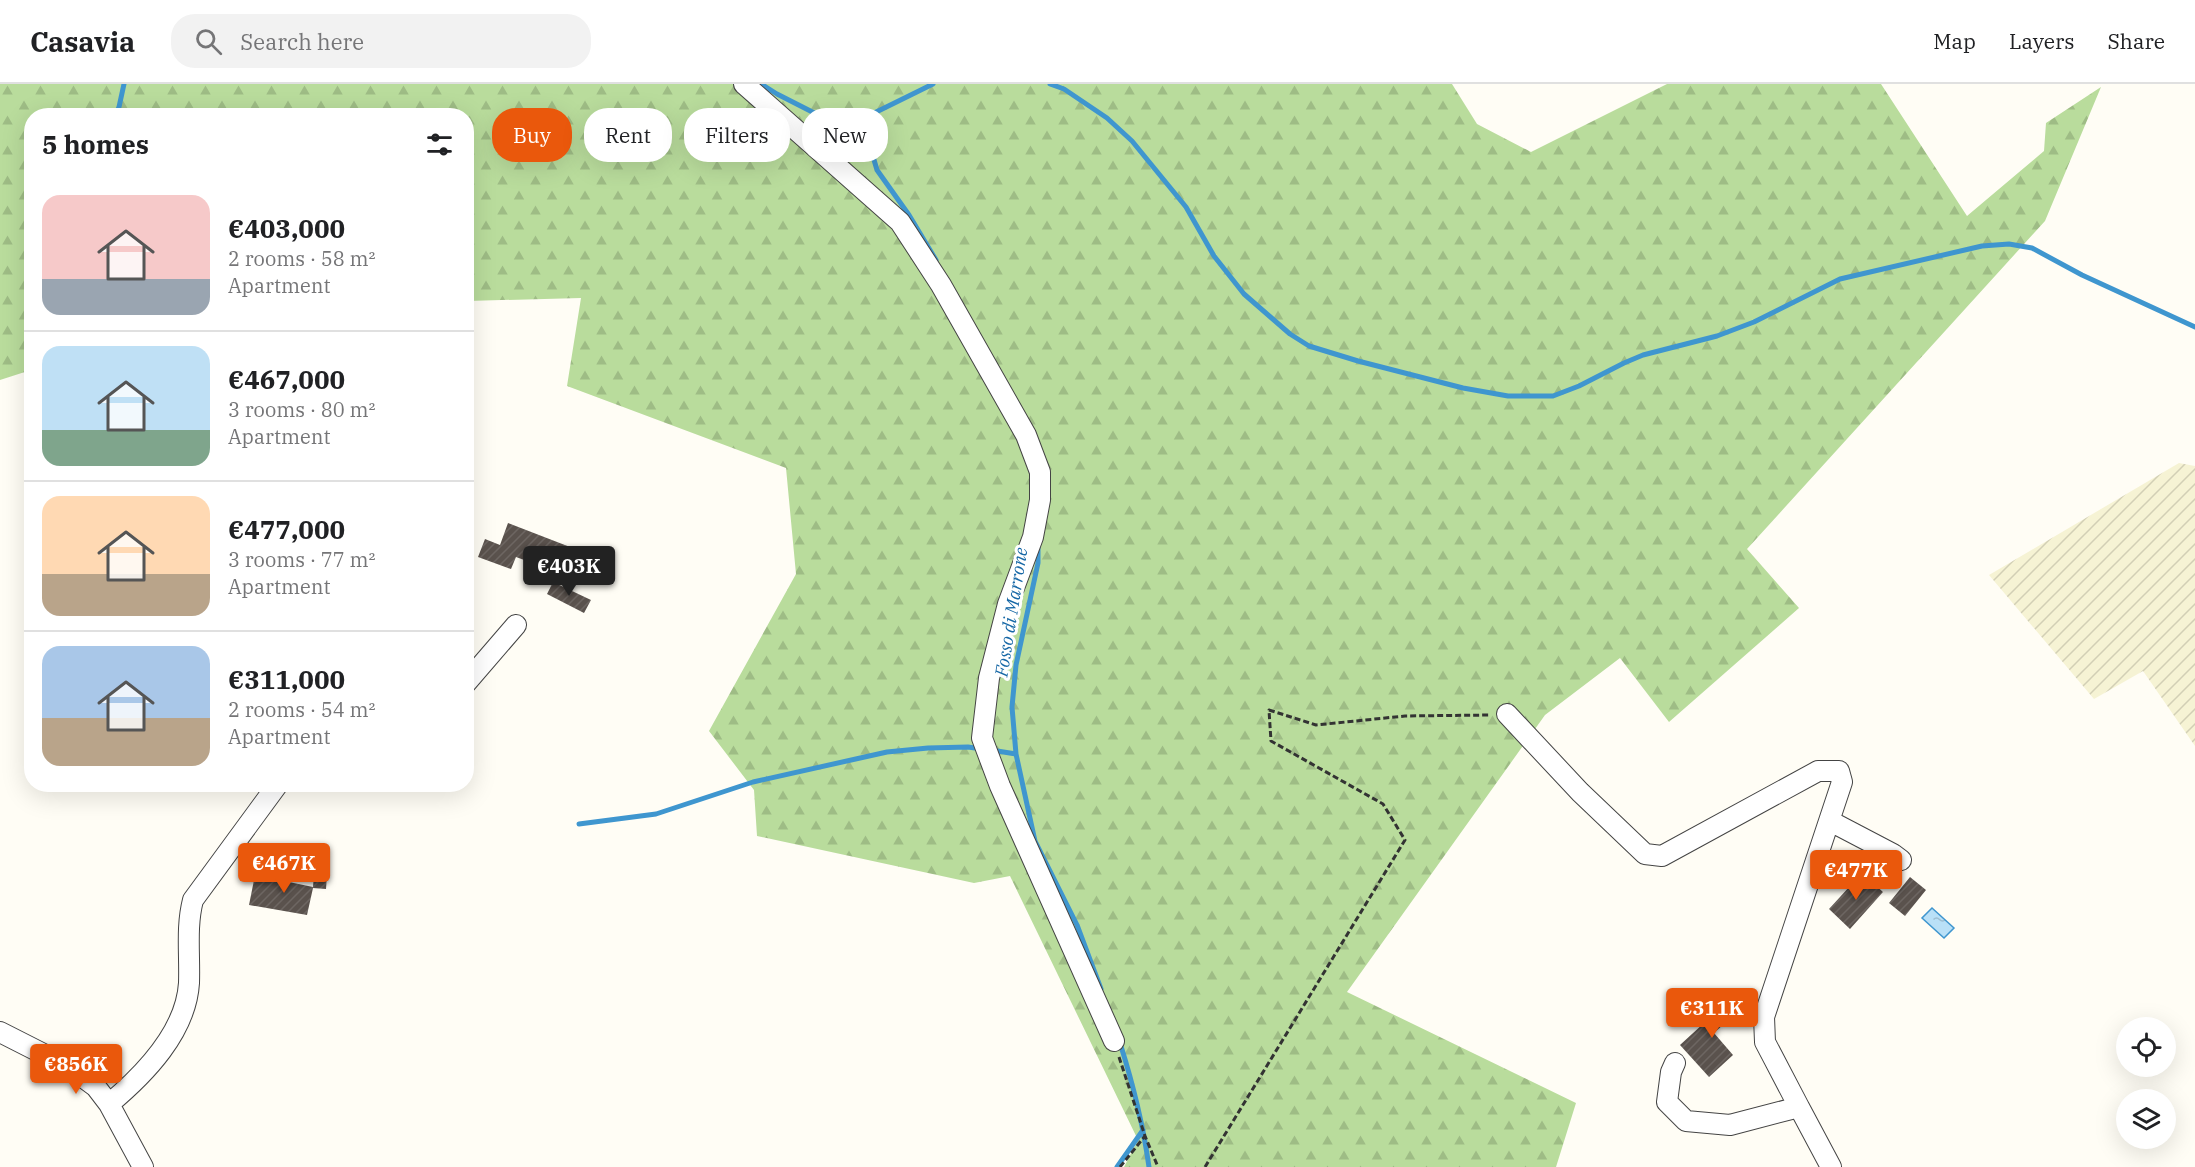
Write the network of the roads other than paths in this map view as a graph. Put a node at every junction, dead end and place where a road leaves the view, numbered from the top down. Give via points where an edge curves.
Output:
1 (744, 84) edge
2 (516, 625) dead end
3 (474, 674) edge
4 (1507, 714) road end
5 (272, 792) edge
6 (1830, 821) junction
7 (1901, 860) dead end
8 (0, 1032) edge
9 (1114, 1041) road end
10 (1675, 1063) dead end
11 (110, 1104) junction
12 (1799, 1107) junction
13 (143, 1167) edge
14 (1831, 1167) edge

1 - 9 street via 900,222 941,285 1026,435 1040,472 1040,500 989,678 982,738
2 - 3 street
4 - 6 street via 1645,854 1662,856 1818,771 1839,771 1842,782
5 - 11 street via 193,900 188,920 189,986 166,1046 137,1081
6 - 7 street
6 - 12 street via 1764,1017 1765,1042
8 - 11 street via 69,1067 96,1087
10 - 12 street via 1667,1102 1686,1121 1730,1125
11 - 13 street
12 - 14 street

